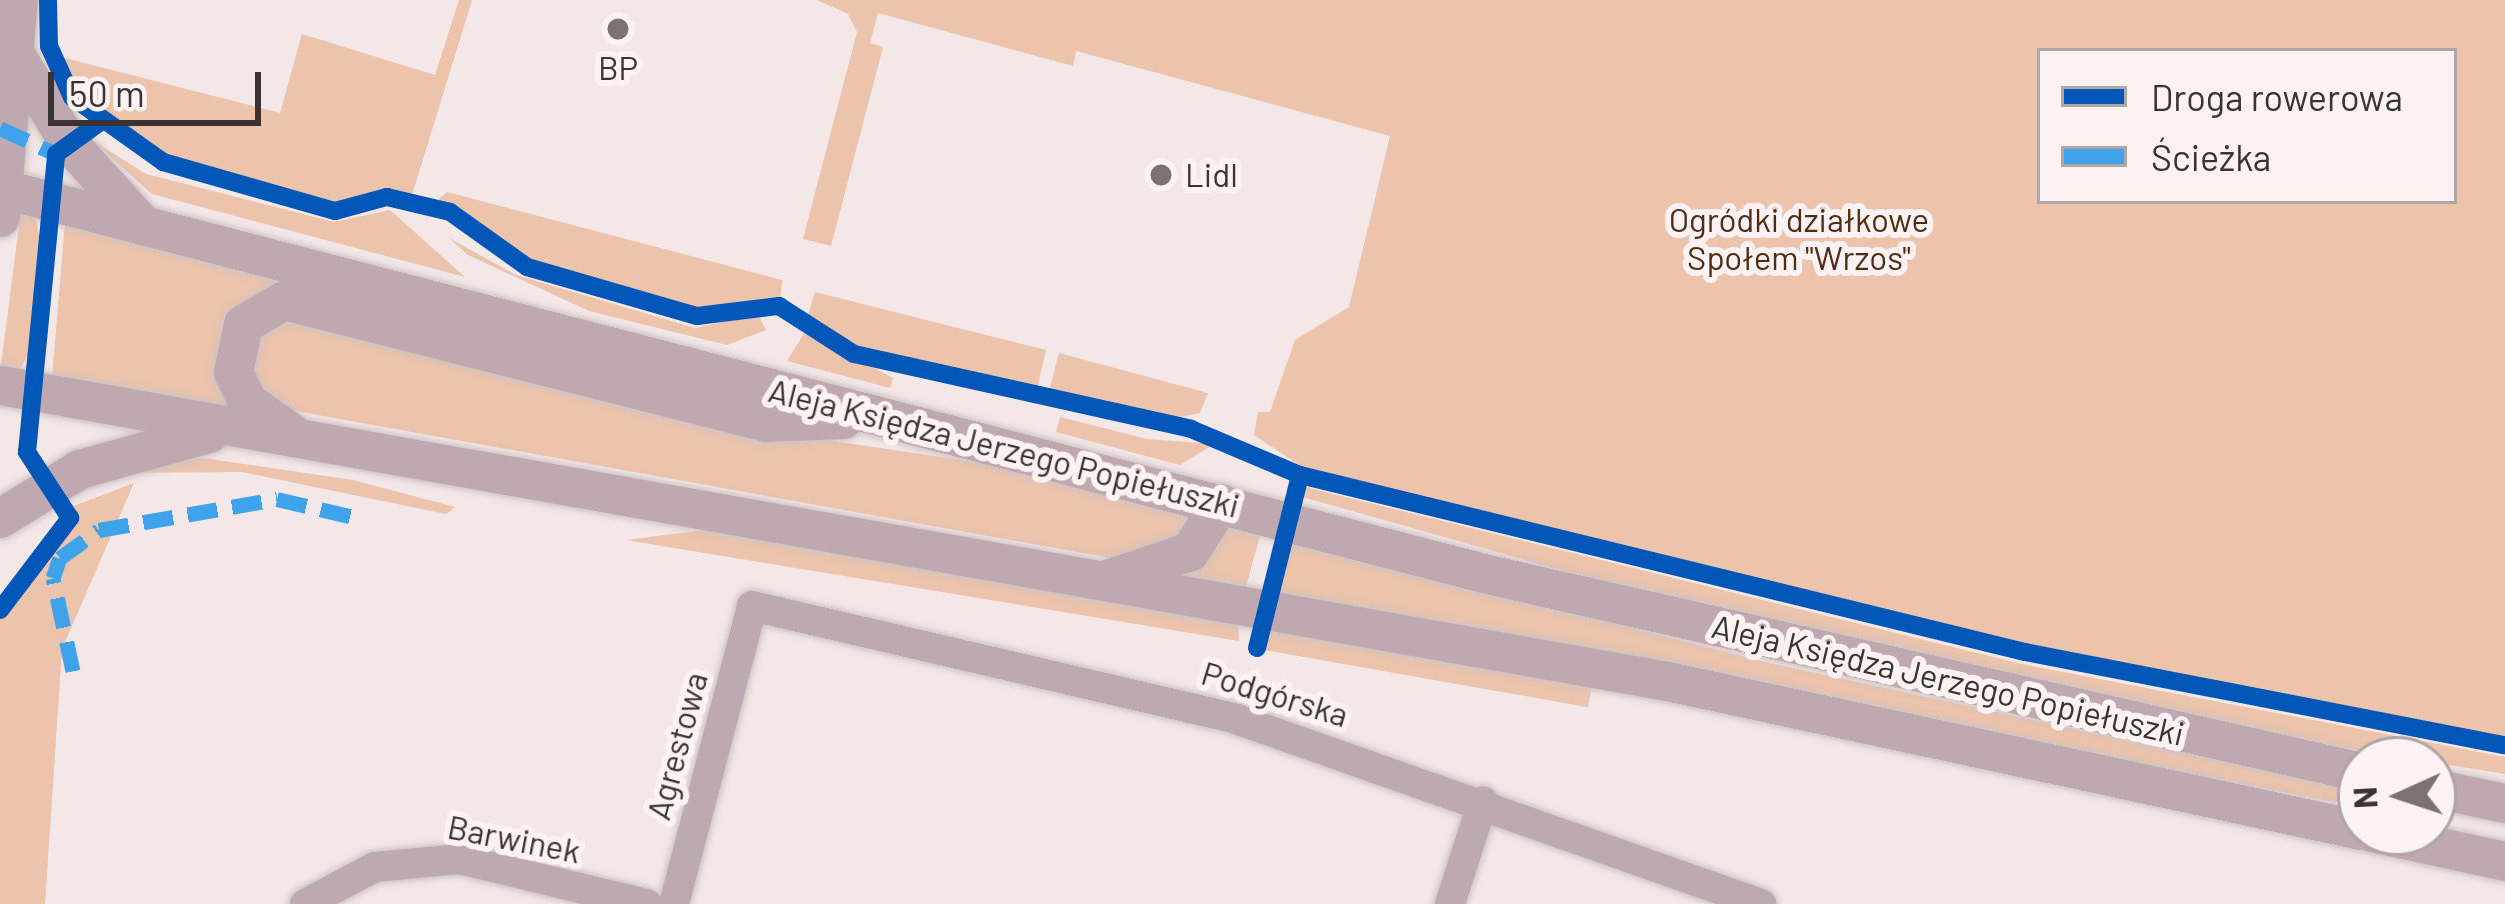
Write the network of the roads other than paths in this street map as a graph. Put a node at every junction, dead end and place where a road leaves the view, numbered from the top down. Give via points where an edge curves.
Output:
1 (18, 0) edge
2 (15, 54) junction
3 (1, 198) edge
4 (144, 226) junction
5 (0, 385) edge
6 (885, 418) junction
7 (229, 428) junction
8 (304, 441) junction
9 (1220, 503) junction
10 (0, 518) edge
11 (1099, 581) junction
12 (752, 606) joint
13 (2337, 766) edge
14 (2457, 793) edge
15 (1483, 801) junction
16 (2505, 803) edge
17 (2337, 825) edge
18 (2457, 851) edge
19 (2505, 861) edge
20 (305, 904) edge
21 (647, 904) edge
22 (674, 904) edge
23 (1450, 904) edge
24 (1761, 904) edge

1 - 2 main road
2 - 3 main road
2 - 4 main road via 68,142
3 - 4 main road, Aleja Księdza Jerzego Popiełuszki
4 - 6 main road, Aleja Księdza Jerzego Popiełuszki
5 - 7 main road, Aleja Księdza Jerzego Popiełuszki
6 - 8 main road via 766,422 284,300 243,324 233,372 256,410
6 - 9 main road, Aleja Księdza Jerzego Popiełuszki
7 - 8 main road, Aleja Księdza Jerzego Popiełuszki
7 - 10 main road via 79,469
8 - 11 main road, Aleja Księdza Jerzego Popiełuszki
9 - 11 main road via 1190,551
9 - 13 main road, Aleja Księdza Jerzego Popiełuszki
11 - 17 main road, Aleja Księdza Jerzego Popiełuszki via 1666,681
12 - 15 street, Podgórska via 1158,697
12 - 22 street, Agrestowa
14 - 16 main road
15 - 23 street
15 - 24 street, Podgórska
18 - 19 main road
20 - 21 street, Barwinek via 375,867 459,859

